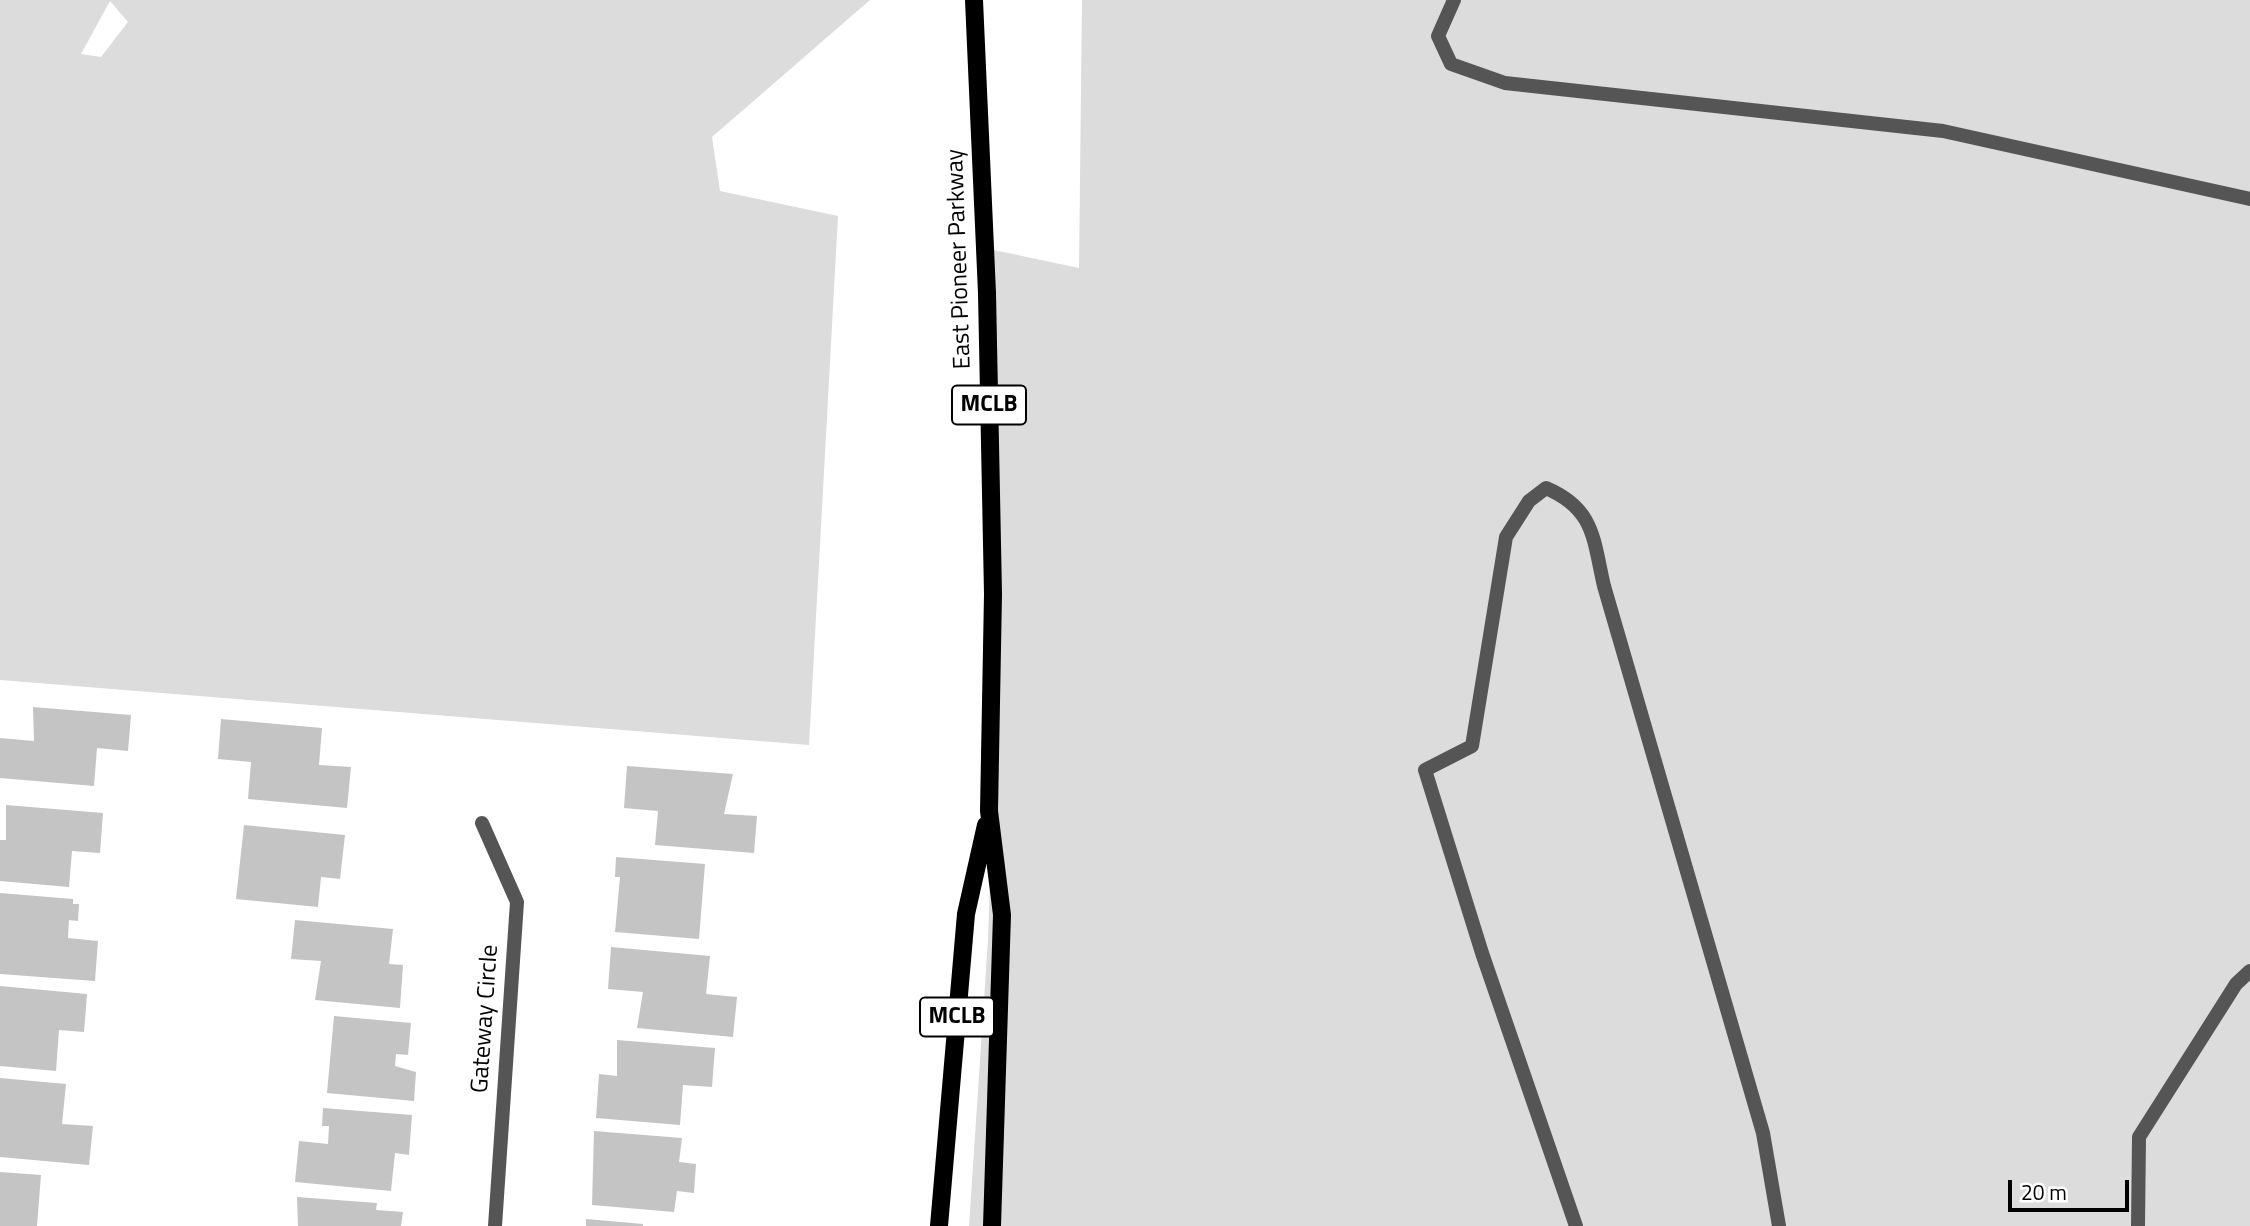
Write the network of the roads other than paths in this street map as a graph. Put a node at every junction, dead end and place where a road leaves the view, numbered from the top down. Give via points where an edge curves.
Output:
1 (974, 0) edge
2 (1454, 0) edge
3 (2250, 199) edge
4 (989, 811) junction
5 (482, 823) dead end
6 (2250, 971) edge
7 (495, 1226) edge
8 (939, 1226) edge
9 (992, 1226) edge
10 (1576, 1226) edge
11 (1779, 1226) edge
12 (2138, 1226) edge

1 - 4 main road, East Pioneer Parkway / MCLB via 993,581
2 - 3 street via 1438,36 1451,64 1505,82 1943,131
4 - 8 main road, East Pioneer Parkway / MCLB via 966,914
4 - 9 main road, East Pioneer Parkway / MCLB via 1002,915
5 - 7 street, Gateway Circle via 517,902
6 - 12 street via 2236,984 2139,1137
10 - 11 street via 1425,770 1472,746 1506,537 1529,501 1546,488 1568,497 1589,521 1763,1133

